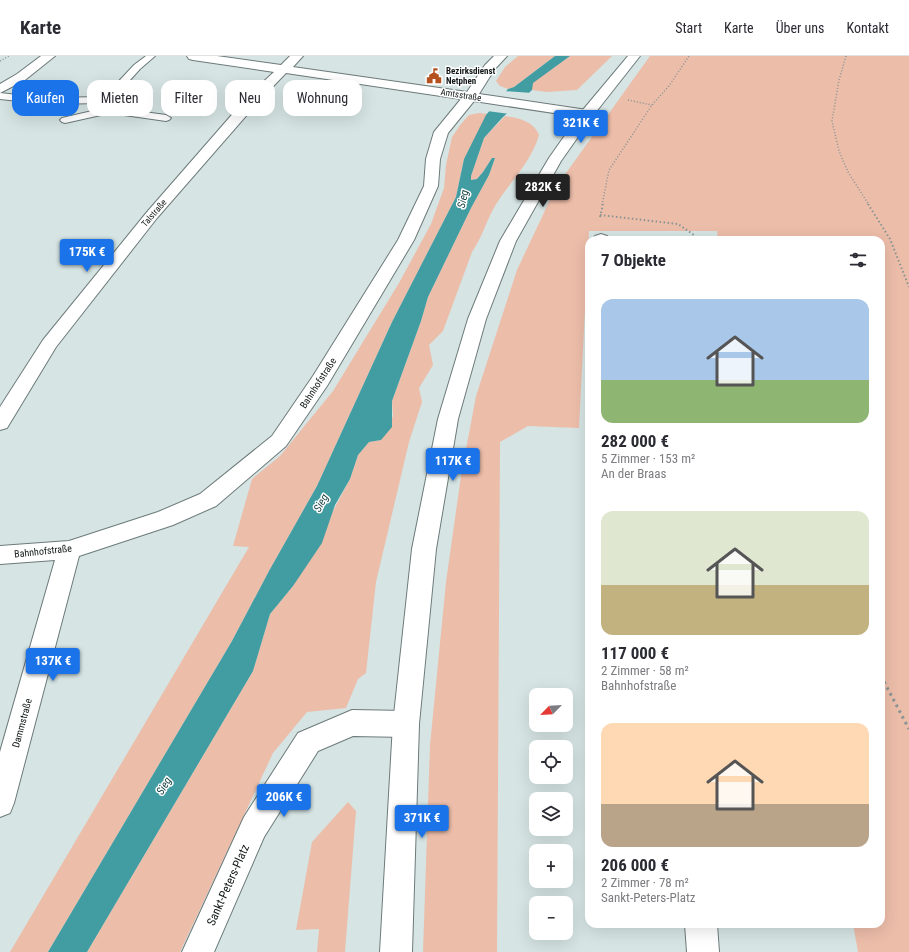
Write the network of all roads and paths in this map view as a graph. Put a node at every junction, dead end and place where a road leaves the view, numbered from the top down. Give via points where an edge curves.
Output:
1 (10, 56) edge
2 (49, 56) edge
3 (152, 56) edge
4 (193, 56) edge
5 (297, 56) edge
6 (501, 56) edge
7 (634, 56) edge
8 (689, 56) edge
9 (846, 56) edge
10 (0, 61) edge
11 (283, 69) junction
12 (125, 80) edge
13 (0, 89) edge
14 (0, 96) edge
15 (478, 98) junction
16 (87, 100) edge
17 (587, 114) junction
18 (87, 115) edge
19 (152, 116) edge
20 (166, 118) dead end
21 (65, 120) dead end
22 (600, 215) junction
23 (600, 236) edge
24 (695, 236) edge
25 (909, 287) edge
26 (0, 423) edge
27 (69, 550) junction
28 (0, 555) edge
29 (885, 684) edge
30 (406, 724) junction
31 (909, 729) edge
32 (0, 803) edge
33 (701, 928) edge
34 (198, 952) edge
35 (396, 952) edge
36 (703, 952) edge

1 - 10 path
2 - 13 street via 22,77
3 - 12 lane
4 - 11 street, Amtsstraße
5 - 11 street, Talstraße
6 - 15 street, Bahnhofstraße via 489,68
7 - 17 street
8 - 22 path via 669,86 652,105 609,170
9 - 25 path via 832,121 839,152 848,172 890,239
11 - 15 street, Amtsstraße
11 - 26 street, Talstraße via 255,97 152,215 59,331
14 - 16 lane via 46,101
15 - 17 street, Amtsstraße
15 - 27 street, Bahnhofstraße via 441,132 433,159 431,186 406,240 320,381 279,441 208,500 165,519
17 - 30 street via 554,161 508,241 477,319 448,419 424,549
18 - 21 lane
19 - 20 lane
22 - 23 path
22 - 24 path via 678,224
27 - 28 street, Bahnhofstraße
27 - 32 street, Dammstraße
29 - 31 path
30 - 34 street, Sankt-Peters-Platz via 352,723 308,742 254,828
30 - 35 street
33 - 36 street

